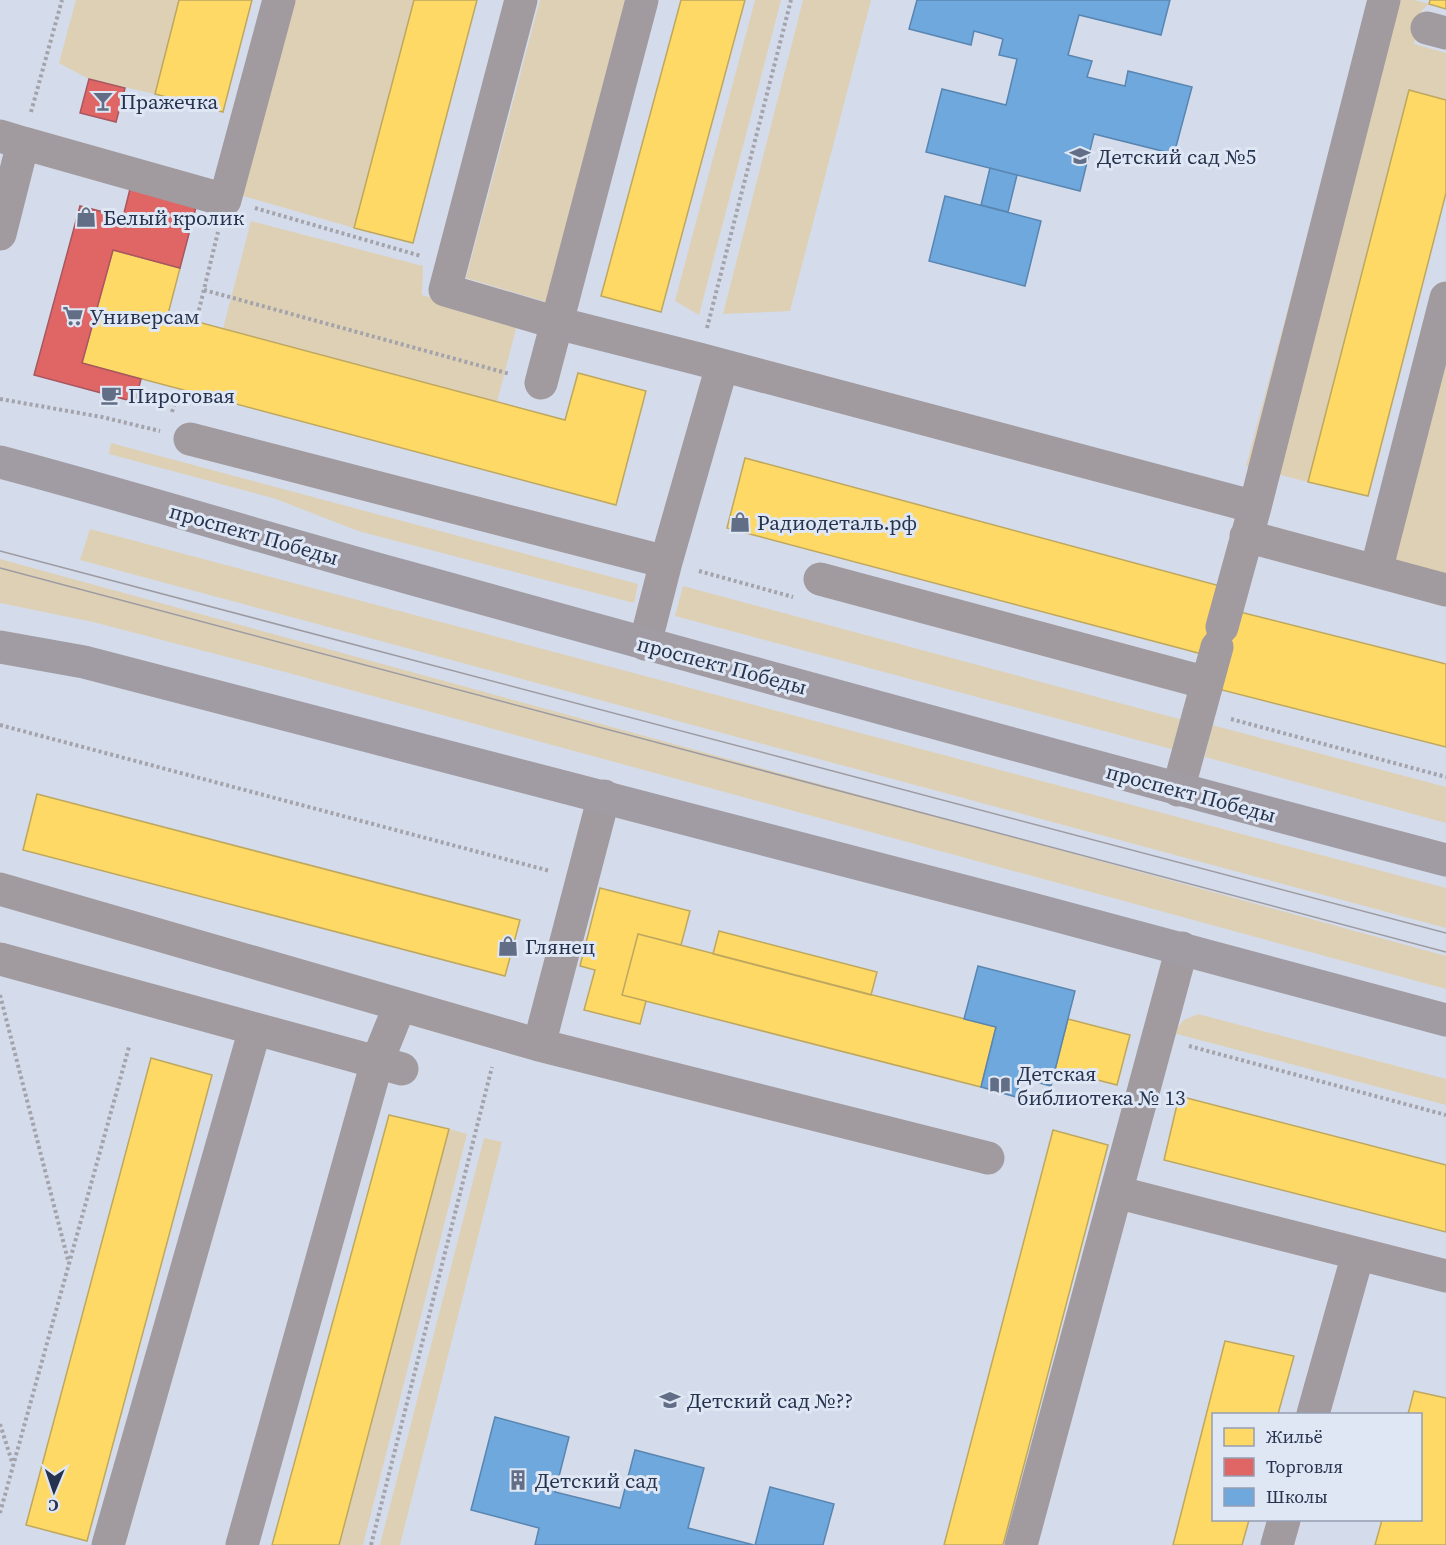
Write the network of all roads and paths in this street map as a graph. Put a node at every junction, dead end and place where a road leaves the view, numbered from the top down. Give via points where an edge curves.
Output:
1 (62, 0) edge
2 (279, 0) edge
3 (521, 0) edge
4 (642, 0) edge
5 (791, 0) edge
6 (1384, 0) edge
7 (12, 139) edge
8 (225, 200) junction
9 (0, 234) edge
10 (452, 265) junction
11 (204, 290) junction
12 (1446, 298) edge
13 (196, 322) dead end
14 (556, 323) junction
15 (711, 362) junction
16 (541, 383) joint
17 (0, 399) edge
18 (190, 439) joint
19 (0, 462) edge
20 (1251, 522) junction
21 (666, 562) junction
22 (1376, 571) junction
23 (820, 579) dead end
24 (1446, 590) edge
25 (645, 644) junction
26 (0, 646) edge
27 (1207, 683) junction
28 (0, 725) edge
29 (1178, 790) junction
30 (604, 796) junction
31 (1446, 860) edge
32 (582, 879) junction
33 (0, 889) edge
34 (1182, 948) junction
35 (0, 959) edge
36 (0, 994) edge
37 (399, 1005) junction
38 (1446, 1020) edge
39 (255, 1029) junction
40 (500, 1034) junction
41 (1157, 1038) junction
42 (539, 1045) junction
43 (129, 1047) dead end
44 (389, 1066) junction
45 (1446, 1114) edge
46 (988, 1158) dead end
47 (1116, 1192) junction
48 (1358, 1254) junction
49 (69, 1264) junction
50 (1446, 1276) edge
51 (1314, 1413) edge
52 (0, 1424) edge
53 (13, 1466) junction
54 (0, 1513) edge
55 (1284, 1521) edge
56 (108, 1545) edge
57 (242, 1545) edge
58 (371, 1545) edge
59 (1021, 1545) edge
60 (1277, 1545) edge

1 - 7 path
2 - 8 lane
3 - 10 lane
4 - 14 lane
5 - 15 path
6 - 20 lane
7 - 8 lane
7 - 9 lane
8 - 10 path
8 - 11 path
10 - 14 lane via 445,290
11 - 13 path
11 - 16 path
12 - 22 lane
14 - 15 lane
14 - 16 lane
15 - 20 lane
15 - 21 lane
17 - 18 path via 102,417
18 - 21 lane
19 - 25 main road, проспект Победы
20 - 22 lane
20 - 27 lane
21 - 25 lane
22 - 24 lane
23 - 27 lane
25 - 29 main road, проспект Победы
26 - 30 main road via 84,662
27 - 29 lane
28 - 32 path
29 - 31 main road, проспект Победы
30 - 32 lane
30 - 34 main road
32 - 42 lane
33 - 37 lane
34 - 38 main road
34 - 41 lane
35 - 39 lane
36 - 49 path
37 - 40 lane
37 - 44 lane
39 - 44 lane
39 - 56 lane
40 - 42 lane
40 - 58 path
41 - 45 path
41 - 47 lane
42 - 46 lane
43 - 49 path
44 - 57 lane
47 - 48 lane
47 - 59 lane
48 - 50 lane
48 - 51 lane
49 - 53 path
52 - 53 path
53 - 54 path
55 - 60 lane

